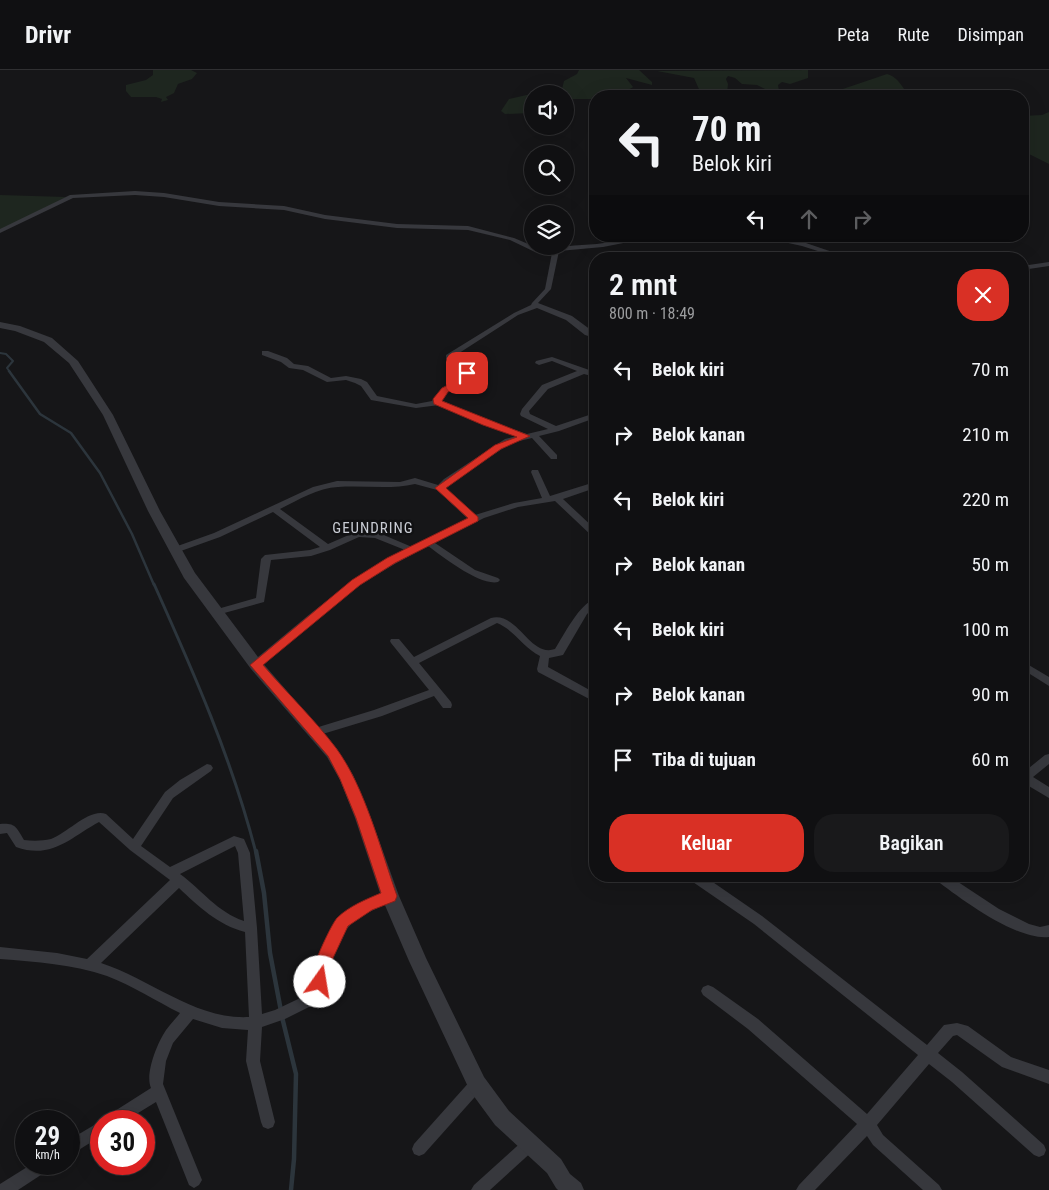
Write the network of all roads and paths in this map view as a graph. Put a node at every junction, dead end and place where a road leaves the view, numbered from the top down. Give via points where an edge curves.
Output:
1 (0, 231) edge
2 (616, 242) edge
3 (792, 242) edge
4 (524, 245) edge
5 (574, 247) edge
6 (828, 252) edge
7 (555, 255) edge
8 (1049, 264) edge
9 (1029, 267) edge
10 (537, 306) junction
11 (0, 324) edge
12 (589, 333) edge
13 (265, 353) dead end
14 (539, 363) dead end
15 (584, 370) junction
16 (589, 372) edge
17 (438, 402) junction
18 (589, 417) edge
19 (556, 429) junction
20 (530, 436) junction
21 (554, 457) dead end
22 (535, 472) dead end
23 (589, 487) edge
24 (440, 488) junction
25 (551, 498) junction
26 (275, 509) junction
27 (474, 519) junction
28 (589, 529) edge
29 (429, 544) junction
30 (327, 548) junction
31 (175, 550) junction
32 (414, 551) junction
33 (495, 580) dead end
34 (589, 607) edge
35 (216, 612) junction
36 (395, 641) dead end
37 (545, 655) junction
38 (412, 662) junction
39 (256, 665) junction
40 (1029, 669) edge
41 (1049, 682) edge
42 (436, 691) junction
43 (589, 695) edge
44 (447, 705) dead end
45 (316, 732) junction
46 (1049, 758) edge
47 (208, 768) dead end
48 (1029, 773) edge
49 (1029, 780) edge
50 (1049, 793) edge
51 (0, 829) edge
52 (134, 847) junction
53 (175, 880) junction
54 (703, 882) edge
55 (948, 882) edge
56 (390, 896) junction
57 (1049, 931) edge
58 (251, 933) junction
59 (0, 953) edge
60 (90, 965) junction
61 (708, 991) dead end
62 (191, 1011) junction
63 (256, 1021) junction
64 (927, 1055) junction
65 (1049, 1077) edge
66 (477, 1084) junction
67 (158, 1092) junction
68 (129, 1110) edge
69 (268, 1122) dead end
70 (868, 1124) junction
71 (530, 1144) junction
72 (419, 1150) dead end
73 (1039, 1150) dead end
74 (28, 1175) edge
75 (564, 1179) edge
76 (194, 1180) dead end
77 (4, 1190) edge
78 (479, 1190) edge
79 (804, 1190) edge
80 (934, 1190) edge

1 - 4 street via 72,196 135,193 219,204 284,208 397,226 468,228
2 - 5 street
3 - 6 street
7 - 10 street via 548,289 534,302
8 - 9 street
10 - 12 street via 569,318
10 - 17 street via 516,314 450,356 467,373 467,377 445,390
11 - 31 street via 48,340 73,361 108,415
13 - 17 street via 330,380 346,378 358,381 374,398 416,406
14 - 15 street via 552,359
15 - 16 street
15 - 19 street via 545,387 525,411 527,416
17 - 20 street via 486,423
18 - 19 street
19 - 20 street
20 - 21 street
20 - 24 street via 498,447
22 - 25 street
23 - 25 street
24 - 26 street via 415,481 400,485 337,484 316,489
24 - 27 street
25 - 27 street
25 - 28 street
26 - 30 street
26 - 31 street
27 - 29 street
29 - 32 street
29 - 33 street via 472,572
30 - 32 street via 358,534 376,535
30 - 35 street via 268,557 261,600
31 - 35 street
32 - 39 street via 356,583
34 - 37 street via 558,652
35 - 39 street
36 - 38 street
37 - 38 street via 500,620 495,620
37 - 43 street via 542,670
38 - 42 street
39 - 45 street
40 - 41 street
42 - 44 street
42 - 45 street
45 - 56 street via 347,778
46 - 48 street
47 - 52 street via 169,796
49 - 50 street
51 - 52 street via 10,828 20,844 40,846 63,841 96,817 102,817
52 - 53 street
53 - 58 street via 224,918
53 - 58 street via 234,841 240,842 244,853
53 - 60 street
54 - 64 street via 758,920
55 - 57 street via 1026,930 1043,934
56 - 63 street via 367,905 343,922 320,971 322,992 318,996
56 - 66 street
58 - 63 street
59 - 60 street
60 - 62 street via 114,973
61 - 70 street via 753,1024
62 - 63 street via 223,1022
62 - 67 street via 168,1039 158,1069
63 - 69 street via 253,1061
64 - 65 street via 949,1030 957,1029 1007,1062
64 - 70 street
64 - 73 street
66 - 71 street via 502,1118
66 - 72 street
67 - 68 street
67 - 76 street
70 - 79 street
70 - 80 street via 878,1140
71 - 75 street
71 - 78 street
74 - 77 street

